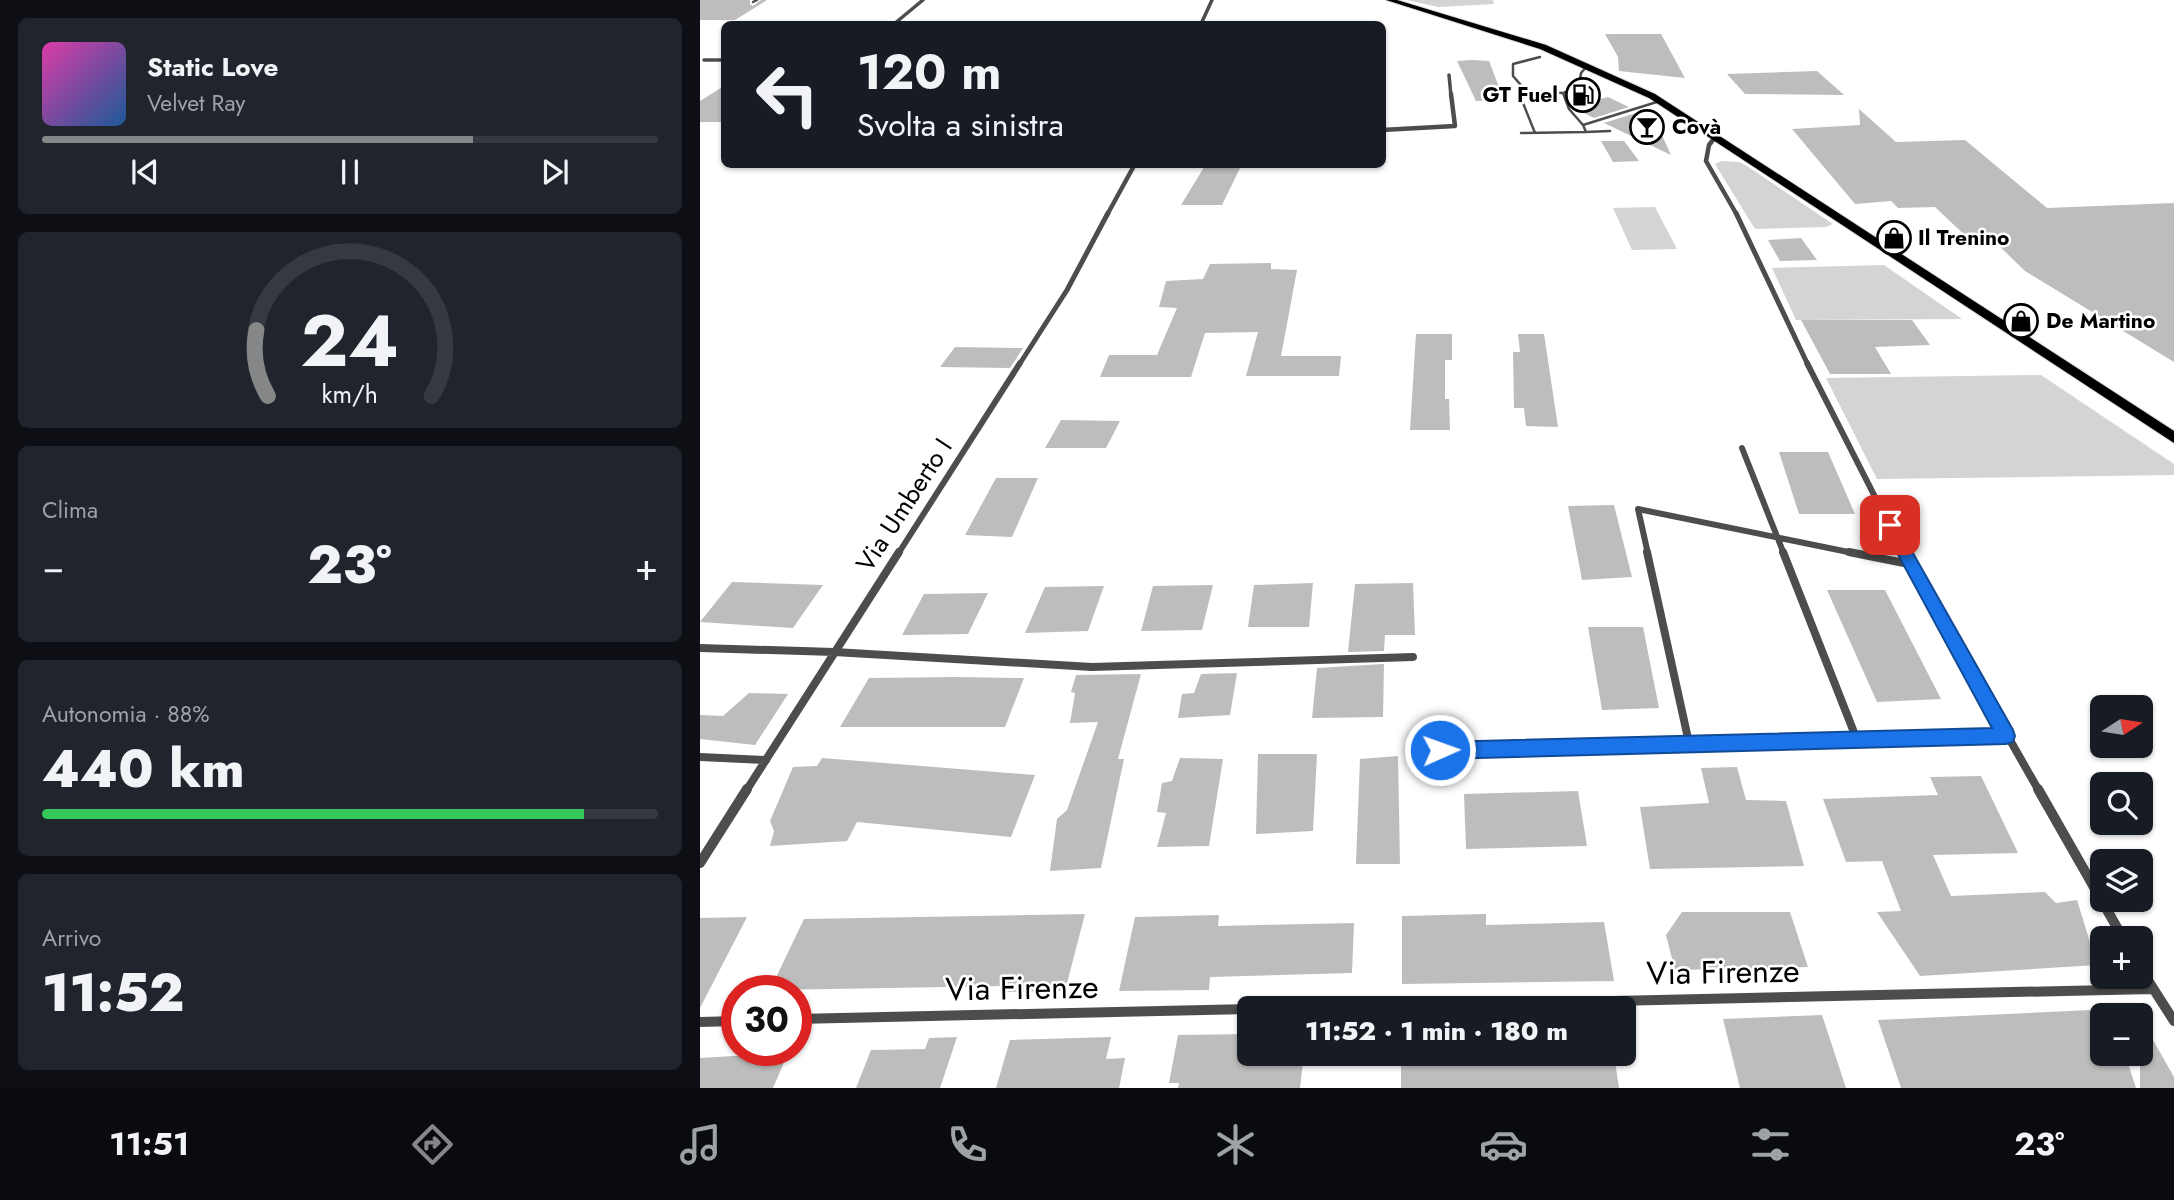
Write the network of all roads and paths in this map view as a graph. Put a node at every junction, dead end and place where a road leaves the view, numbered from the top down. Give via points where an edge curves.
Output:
1 (757, 0) edge
2 (923, 0) edge
3 (1212, 0) edge
4 (1390, 0) edge
5 (753, 2) dead end
6 (898, 21) edge
7 (1202, 21) edge
8 (1540, 57) dead end
9 (721, 60) edge
10 (704, 61) dead end
11 (1588, 65) junction
12 (1449, 75) dead end
13 (1526, 91) junction
14 (1563, 93) junction
15 (1660, 101) junction
16 (1583, 125) junction
17 (1386, 131) edge
18 (1610, 131) dead end
19 (1586, 132) junction
20 (1535, 133) junction
21 (1521, 134) dead end
22 (1716, 136) junction
23 (1133, 168) edge
24 (2174, 438) edge
25 (1742, 448) dead end
26 (1777, 536) junction
27 (1909, 564) junction
28 (700, 648) edge
29 (834, 652) junction
30 (1413, 657) dead end
31 (2006, 736) junction
32 (1857, 740) junction
33 (1689, 743) junction
34 (1440, 750) dead end
35 (700, 757) edge
36 (766, 760) junction
37 (700, 863) edge
38 (2116, 926) edge
39 (2152, 989) joint
40 (1636, 1000) edge
41 (1237, 1009) edge
42 (812, 1019) edge
43 (700, 1021) edge
44 (721, 1021) edge
45 (2174, 1021) edge

1 - 5 lane
2 - 6 street
3 - 7 street
4 - 11 main road via 1501,32
8 - 13 lane via 1513,64 1513,76
9 - 10 street
11 - 14 lane via 1581,73 1579,88
11 - 15 main road
12 - 17 street via 1455,126
13 - 14 lane
13 - 20 lane via 1521,98
14 - 16 lane via 1569,110
15 - 16 lane
15 - 22 main road
16 - 19 lane
18 - 19 lane
19 - 20 lane
20 - 21 lane
22 - 24 main road
22 - 27 street via 1706,161 1748,235 1811,373
23 - 29 street, Via Umberto I via 1067,290
25 - 26 street
26 - 27 street
26 - 32 street
26 - 33 street via 1638,509
27 - 31 street
28 - 29 street
29 - 30 street via 1092,667
29 - 36 street, Via Umberto I
31 - 32 street
31 - 38 street
32 - 33 street
33 - 34 street
35 - 36 street
36 - 37 street, Via Umberto I
39 - 40 street, Via Firenze
39 - 45 street
41 - 42 street, Via Firenze
43 - 44 street

